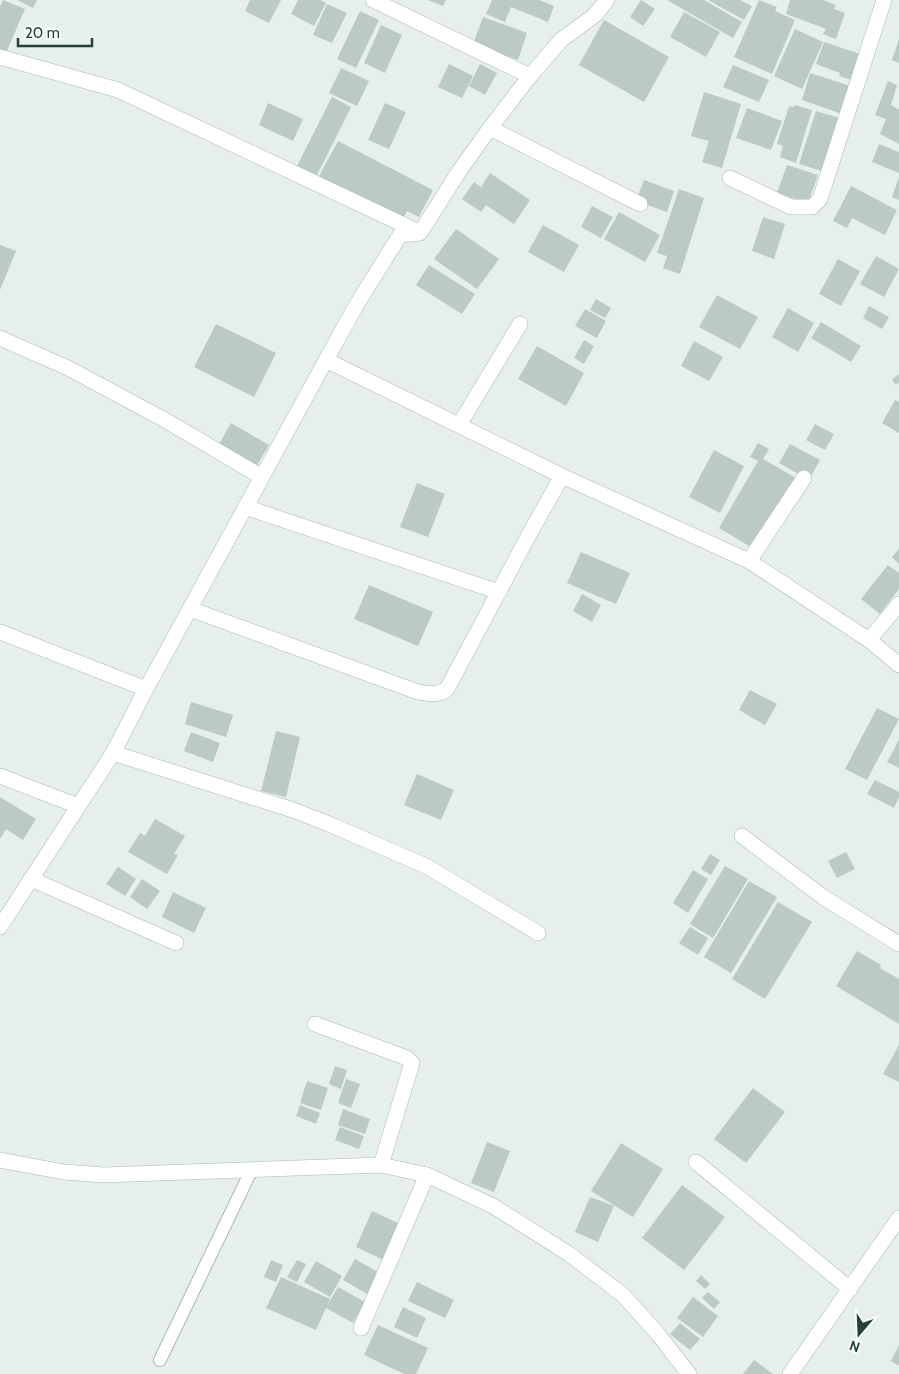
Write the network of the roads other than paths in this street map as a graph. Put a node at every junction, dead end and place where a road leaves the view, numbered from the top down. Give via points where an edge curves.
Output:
1 (373, 0) edge
2 (607, 0) edge
3 (884, 0) edge
4 (0, 57) edge
5 (530, 76) junction
6 (490, 128) junction
7 (730, 178) dead end
8 (640, 204) dead end
9 (420, 233) junction
10 (520, 324) dead end
11 (0, 338) edge
12 (326, 360) junction
13 (459, 425) junction
14 (562, 476) junction
15 (262, 477) junction
16 (804, 478) dead end
17 (245, 507) junction
18 (749, 562) junction
19 (499, 592) junction
20 (899, 604) edge
21 (190, 609) junction
22 (0, 632) edge
23 (869, 640) junction
24 (899, 665) edge
25 (146, 689) junction
26 (113, 753) junction
27 (0, 776) edge
28 (78, 806) junction
29 (742, 836) dead end
30 (30, 879) junction
31 (0, 927) edge
32 (538, 933) dead end
33 (176, 943) dead end
34 (899, 944) edge
35 (315, 1024) dead end
36 (0, 1160) edge
37 (696, 1162) dead end
38 (381, 1165) junction
39 (252, 1169) junction
40 (427, 1175) junction
41 (899, 1218) edge
42 (850, 1290) junction
43 (361, 1328) dead end
44 (160, 1360) dead end
45 (689, 1374) edge
46 (790, 1374) edge

1 - 5 street
2 - 5 street via 595,15 562,40
3 - 7 street via 820,199 812,206 791,207
4 - 9 street via 118,90
5 - 6 street
6 - 8 street
6 - 9 street
9 - 12 street via 400,235
10 - 13 street
11 - 15 street via 68,368
12 - 13 street
12 - 15 street
13 - 14 street
14 - 18 street
14 - 19 street
15 - 17 street
16 - 18 street
17 - 19 street
17 - 21 street
18 - 23 street
19 - 21 street via 447,689 435,695 418,692
20 - 23 street
21 - 25 street
22 - 25 street
23 - 24 street
25 - 26 street
26 - 28 street
26 - 32 street via 329,824 426,866
27 - 28 street
28 - 30 street
29 - 34 street via 823,897
30 - 31 street
30 - 33 street
35 - 38 street via 407,1058 412,1063
36 - 39 street via 64,1172 104,1175
37 - 42 street
38 - 39 street
38 - 40 street
39 - 44 lane
40 - 43 street
40 - 45 street via 493,1206 569,1254 623,1295
41 - 42 street
42 - 46 street

